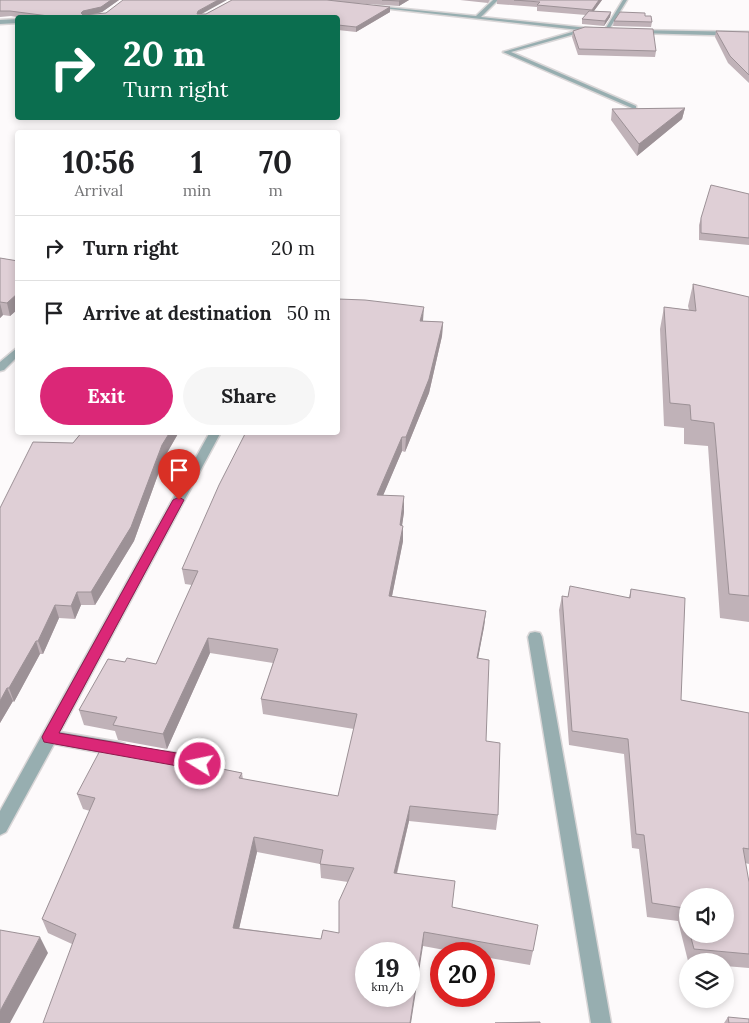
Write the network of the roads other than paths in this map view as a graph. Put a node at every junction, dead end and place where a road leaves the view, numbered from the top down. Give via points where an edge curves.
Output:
1 (496, 0) edge
2 (625, 0) edge
3 (369, 7) edge
4 (477, 18) junction
5 (15, 21) edge
6 (0, 22) edge
7 (587, 29) junction
8 (606, 30) junction
9 (616, 30) edge
10 (625, 30) edge
11 (749, 34) edge
12 (634, 107) edge
13 (15, 353) edge
14 (0, 368) edge
15 (214, 435) edge
16 (535, 637) dead end
17 (49, 737) junction
18 (134, 752) edge
19 (153, 755) edge
20 (200, 764) edge
21 (0, 827) edge
22 (601, 1023) edge

1 - 4 street
2 - 8 street
3 - 4 street
4 - 7 street
5 - 6 street
7 - 8 street
7 - 12 street via 506,52
8 - 9 street
10 - 11 street
13 - 14 street
15 - 17 street
16 - 22 street
17 - 18 street
17 - 21 street
19 - 20 street

